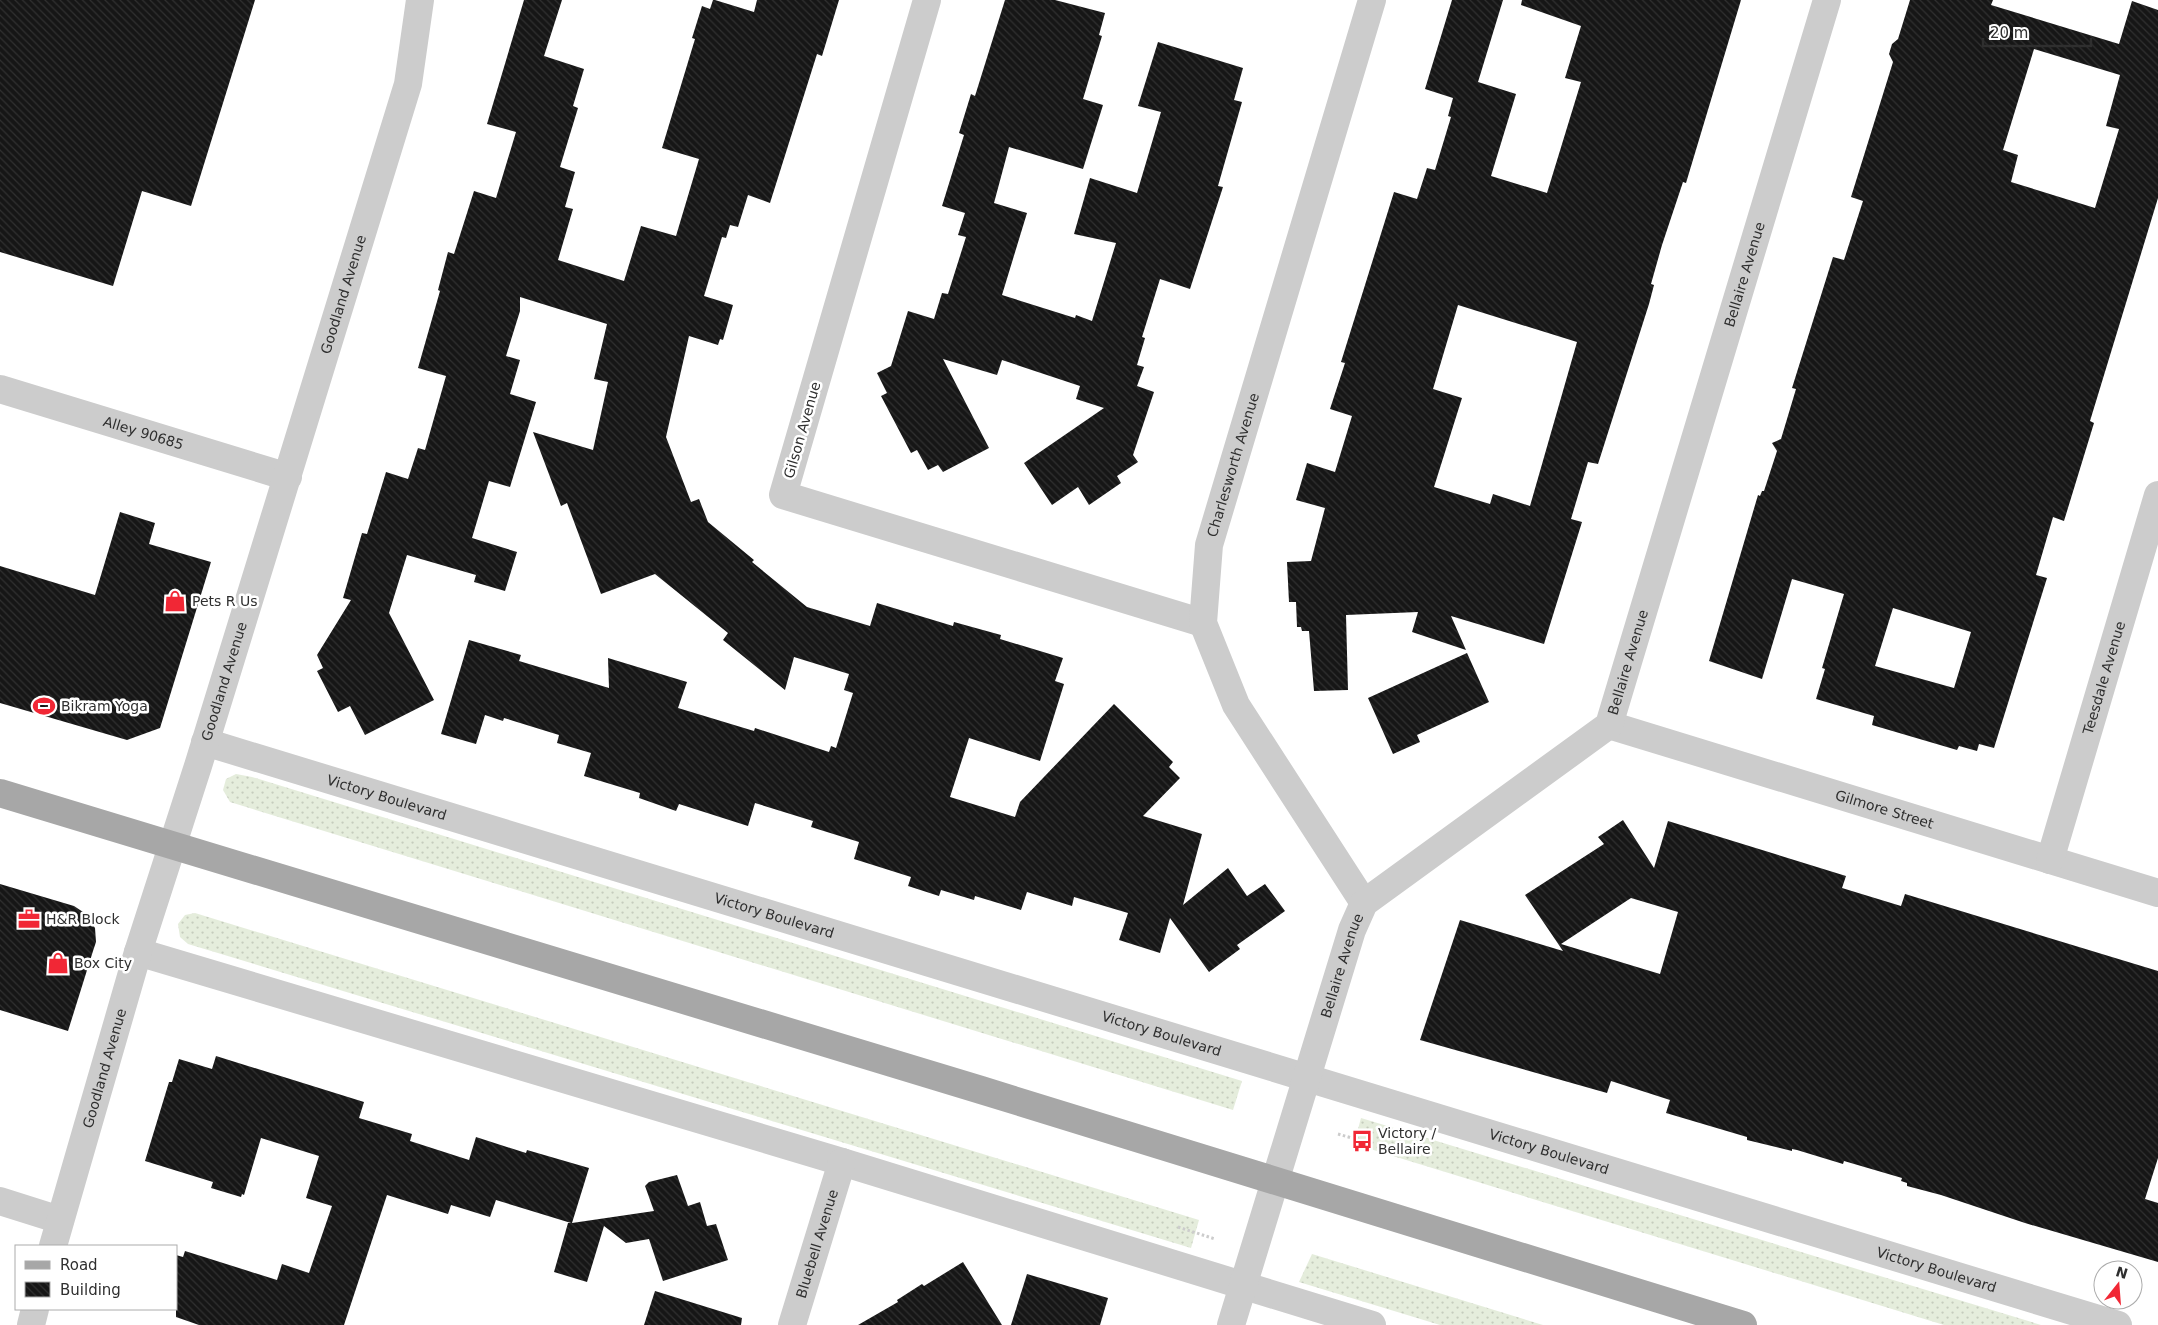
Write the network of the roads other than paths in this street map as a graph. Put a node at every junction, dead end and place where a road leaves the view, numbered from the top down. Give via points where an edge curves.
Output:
1 (420, 0) edge
2 (927, 0) edge
3 (1372, 0) edge
4 (1827, 0) edge
5 (0, 390) edge
6 (288, 477) junction
7 (2158, 495) edge
8 (1203, 623) junction
9 (1609, 725) junction
10 (205, 742) junction
11 (0, 793) edge
12 (171, 846) junction
13 (2050, 860) junction
14 (2158, 893) edge
15 (1364, 902) junction
16 (138, 952) junction
17 (1307, 1077) junction
18 (842, 1162) junction
19 (1276, 1182) junction
20 (0, 1201) edge
21 (60, 1220) junction
22 (53, 1245) edge
23 (1243, 1285) junction
24 (36, 1310) edge
25 (31, 1325) edge
26 (792, 1325) edge
27 (1231, 1325) edge
28 (1372, 1325) edge
29 (1743, 1325) edge
30 (2118, 1325) edge

1 - 6 street, Goodland Avenue via 408,84
2 - 8 street, Gilson Avenue via 783,495
3 - 8 street, Charlesworth Avenue via 1209,545
4 - 9 street, Bellaire Avenue
5 - 6 street, Alley 90685
6 - 10 street, Goodland Avenue
7 - 13 street, Teesdale Avenue
8 - 15 street, Charlesworth Avenue via 1236,705
9 - 13 street, Gilmore Street
9 - 15 street, Bellaire Avenue
10 - 12 street, Goodland Avenue
10 - 17 street, Victory Boulevard
11 - 12 main road
12 - 16 street, Goodland Avenue
12 - 19 main road
13 - 14 street, Gilmore Street
15 - 17 street, Bellaire Avenue via 1352,930
16 - 18 street
16 - 21 street, Goodland Avenue
17 - 19 street, Bellaire Avenue
17 - 30 street, Victory Boulevard
18 - 23 street
18 - 26 street, Bluebell Avenue
19 - 23 street, Bellaire Avenue
19 - 29 main road
20 - 21 street
21 - 22 street, Goodland Avenue
23 - 27 street, Bellaire Avenue
23 - 28 street
24 - 25 street

